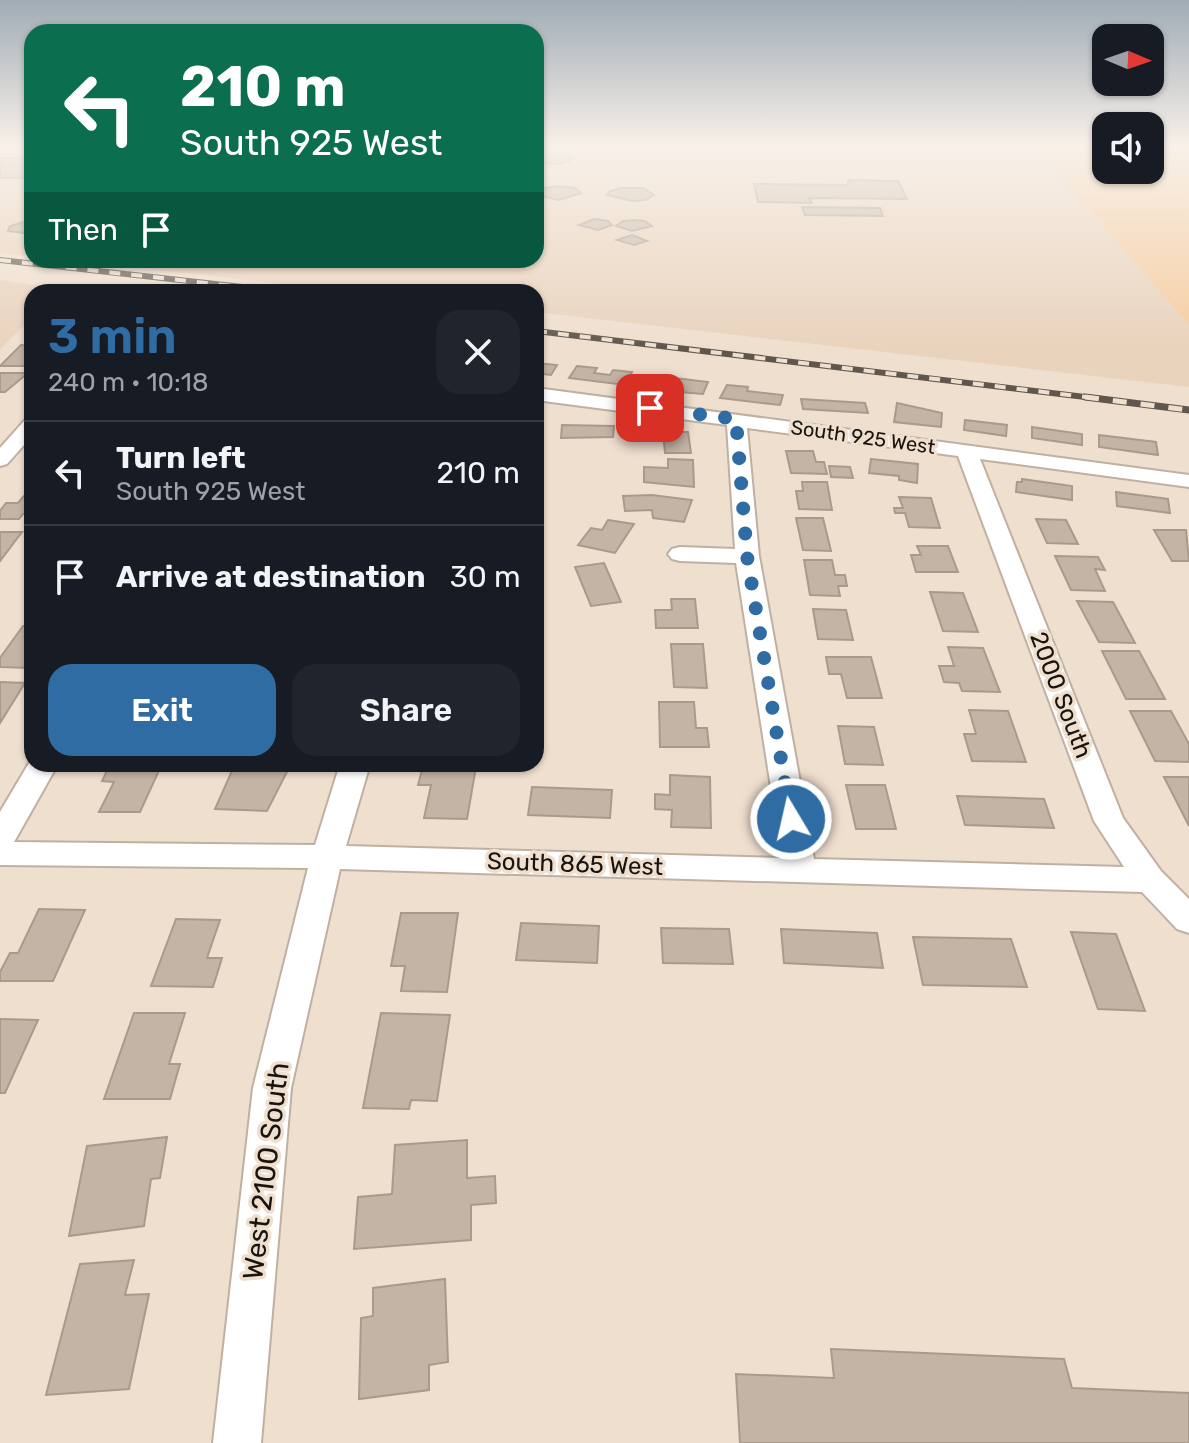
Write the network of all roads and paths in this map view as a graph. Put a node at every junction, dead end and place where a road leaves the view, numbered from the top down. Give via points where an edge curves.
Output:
1 (544, 395) edge
2 (736, 419) junction
3 (24, 433) edge
4 (966, 451) junction
5 (0, 460) edge
6 (1189, 481) edge
7 (680, 554) dead end
8 (747, 556) junction
9 (38, 772) edge
10 (353, 772) edge
11 (0, 838) edge
12 (0, 853) edge
13 (327, 857) junction
14 (800, 871) junction
15 (1150, 880) junction
16 (1189, 920) edge
17 (237, 1443) edge

1 - 2 street, South 925 West
2 - 4 street, South 925 West
2 - 8 street
3 - 5 street
4 - 6 street, South 925 West
4 - 15 street, 2000 South via 1109,821
7 - 8 street
8 - 14 street
9 - 11 street
10 - 13 street, West 2100 South
12 - 13 street, South 865 West
13 - 14 street, South 865 West
13 - 17 street, West 2100 South via 272,1088
14 - 15 street, South 865 West
15 - 16 street, 2000 South

